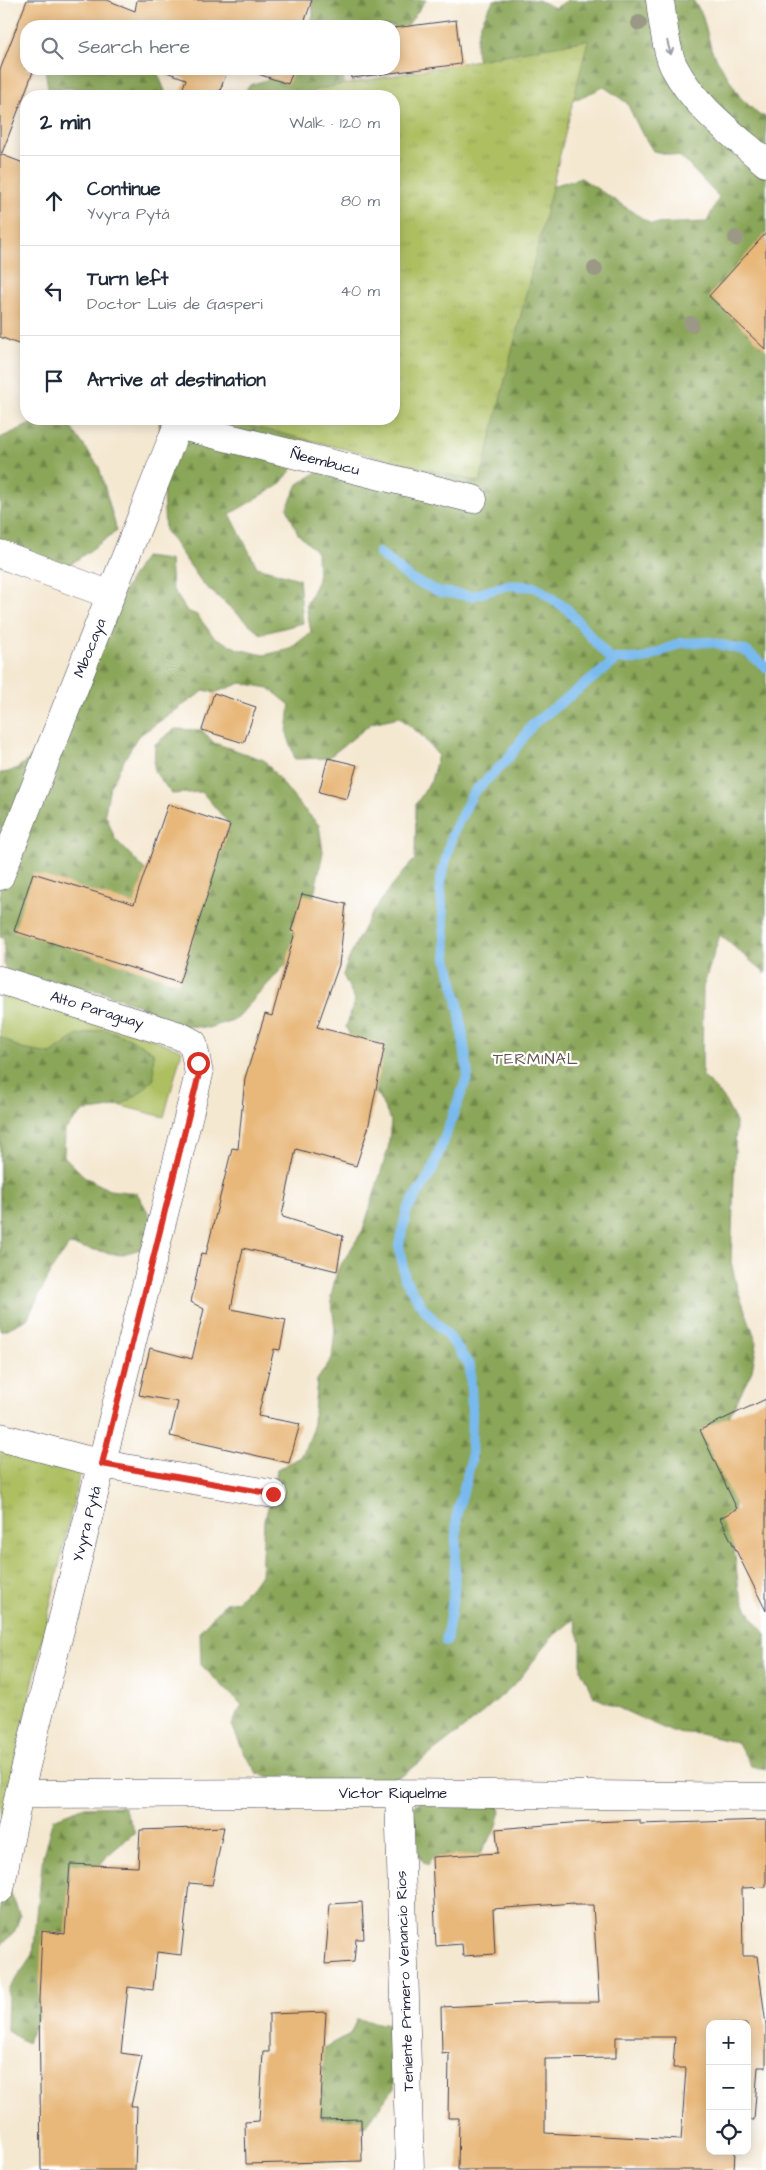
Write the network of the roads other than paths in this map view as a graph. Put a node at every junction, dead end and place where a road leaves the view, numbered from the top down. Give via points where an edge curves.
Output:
1 (660, 0) edge
2 (766, 163) edge
3 (178, 425) edge
4 (190, 425) edge
5 (473, 499) dead end
6 (0, 554) edge
7 (111, 595) junction
8 (0, 876) edge
9 (0, 980) edge
10 (193, 1043) joint
11 (0, 1437) edge
12 (102, 1464) junction
13 (273, 1494) dead end
14 (400, 1793) junction
15 (19, 1794) junction
16 (766, 1797) edge
17 (0, 1889) edge
18 (410, 2170) edge

1 -> 2 street via 673,66 701,106
3 - 7 street, Mbocaya
4 - 5 street, Ñeembucu
6 - 7 street
7 - 8 street, Mbocaya
9 - 10 street, Alto Paraguay via 180,1036
10 - 12 street, Yvyra Pytá via 199,1074
11 - 12 street
12 - 13 street
12 - 15 street, Yvyra Pytá
14 - 15 street, Victor Riquelme
14 - 16 street, Victor Riquelme
14 - 18 street, Teniente Primero Venancio Rios
15 - 17 street, Yvyra Pytá

